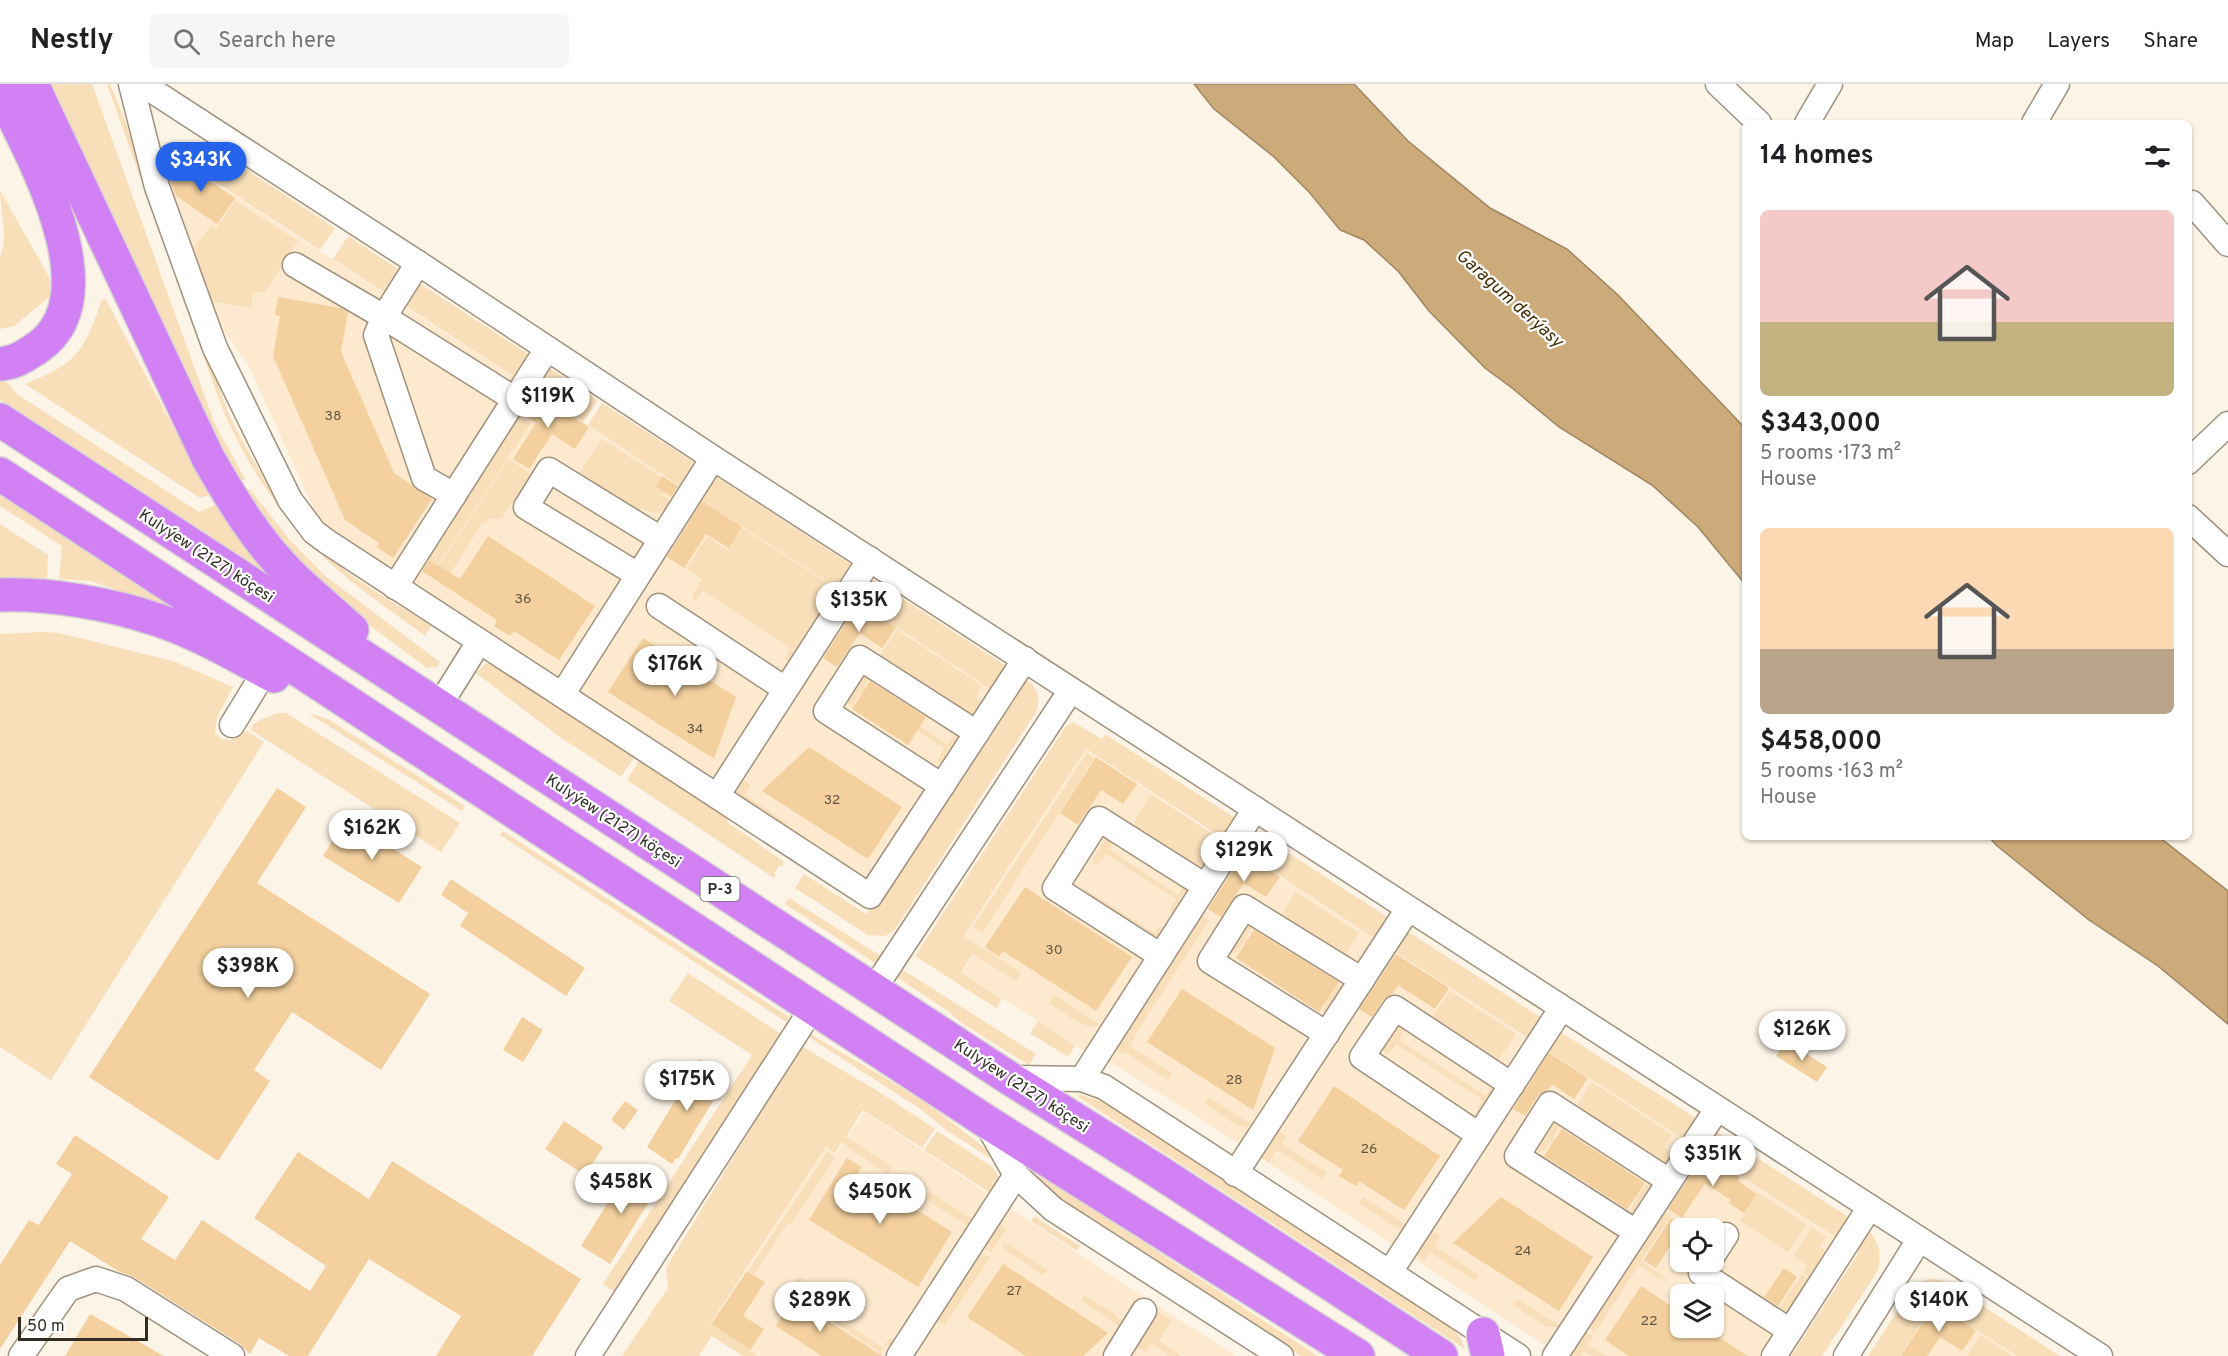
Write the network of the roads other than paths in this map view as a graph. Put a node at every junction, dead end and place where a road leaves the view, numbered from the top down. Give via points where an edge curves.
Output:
1 (32, 84) edge
2 (131, 84) edge
3 (142, 84) edge
4 (1718, 84) edge
5 (1830, 84) edge
6 (2057, 84) edge
7 (0, 90) edge
8 (1756, 120) edge
9 (1809, 120) edge
10 (2036, 120) edge
11 (2192, 202) dead end
12 (2228, 244) edge
13 (418, 263) junction
14 (295, 265) dead end
15 (384, 317) junction
16 (547, 349) junction
17 (0, 364) edge
18 (516, 400) junction
19 (0, 420) edge
20 (2228, 424) edge
21 (713, 458) junction
22 (2192, 458) edge
23 (0, 474) edge
24 (454, 495) junction
25 (2192, 521) edge
26 (661, 539) junction
27 (2228, 554) edge
28 (870, 559) junction
29 (638, 575) junction
30 (395, 587) junction
31 (0, 595) edge
32 (658, 606) dead end
33 (479, 642) junction
34 (1025, 659) junction
35 (265, 671) junction
36 (785, 689) junction
37 (1071, 690) junction
38 (562, 695) junction
39 (439, 706) junction
40 (232, 725) dead end
41 (976, 733) junction
42 (396, 735) junction
43 (942, 786) junction
44 (717, 796) junction
45 (1255, 809) junction
46 (1205, 886) junction
47 (1408, 909) junction
48 (1161, 956) junction
49 (1362, 981) junction
50 (874, 989) junction
51 (813, 1007) junction
52 (1561, 1009) junction
53 (1327, 1034) junction
54 (1009, 1078) junction
55 (1082, 1079) junction
56 (1512, 1085) junction
57 (1717, 1108) junction
58 (984, 1120) junction
59 (1479, 1135) junction
60 (1235, 1174) junction
61 (1016, 1175) junction
62 (1670, 1181) junction
63 (1870, 1207) junction
64 (1636, 1232) junction
65 (1919, 1240) junction
66 (1390, 1272) junction
67 (1702, 1272) edge
68 (1144, 1311) dead end
69 (1790, 1331) junction
70 (1486, 1345) edge
71 (21, 1356) edge
72 (232, 1356) edge
73 (588, 1356) edge
74 (899, 1356) edge
75 (1116, 1356) edge
76 (1281, 1356) edge
77 (1358, 1356) edge
78 (1441, 1356) edge
79 (1518, 1356) edge
80 (1555, 1356) edge
81 (1774, 1356) edge
82 (1846, 1356) edge
83 (2100, 1356) edge

1 - 39 highway via 230,497 292,576
2 - 30 street via 157,187 200,309 215,348 290,500 314,532
3 - 13 street
4 - 8 street
5 - 9 street
6 - 10 street
7 - 17 highway via 62,228 68,296 61,319 47,341 15,363
11 - 12 street
13 - 15 street
13 - 16 street
14 - 15 street
15 - 18 street
15 - 24 street via 376,335 424,478
16 - 18 street
16 - 21 street
18 - 24 street
19 - 39 highway, Kulyýew (2127) köçesi / P-3
20 - 22 street
21 - 26 street
21 - 28 street
23 - 42 highway
24 - 30 street
25 - 27 street
26 - 29 street
26 - 29 street via 549,470 526,507
28 - 34 street
28 - 36 street
29 - 38 street
30 - 33 street
31 - 35 highway via 76,599 158,620
32 - 36 street
33 - 38 street
33 - 39 street
34 - 37 street
34 - 41 street
35 - 40 street
35 - 42 highway
36 - 44 street
37 - 45 street
37 - 50 street
38 - 44 street
39 - 50 highway, Kulyýew (2127) köçesi / P-3
41 - 43 street
41 - 43 street via 860,658 843,684 826,711
42 - 51 highway
43 - 44 street via 870,896
45 - 46 street
45 - 47 street
46 - 48 street
46 - 48 street via 1100,819 1055,888
47 - 49 street
47 - 52 street
48 - 55 street
49 - 53 street
49 - 53 street via 1244,907 1210,961
50 - 54 highway, Kulyýew (2127) köçesi / P-3
51 - 58 highway
51 - 73 street
52 - 56 street
52 - 57 street
53 - 60 street
54 - 55 street
54 - 78 highway, Kulyýew (2127) köçesi / P-3
55 - 60 street via 1104,1088
56 - 59 street
56 - 59 street via 1395,1008 1362,1057
57 - 62 street
57 - 63 street
58 - 61 street
58 - 77 highway
59 - 66 street
60 - 66 street
61 - 74 street
61 - 76 street via 1053,1209
62 - 64 street
62 - 64 street via 1550,1104 1517,1156
63 - 65 street
63 - 69 street
64 - 80 street
65 - 82 street
65 - 83 street
66 - 70 street
67 - 69 street
68 - 75 street
69 - 81 street
70 - 79 street
71 - 72 street via 68,1289 96,1279 126,1288

